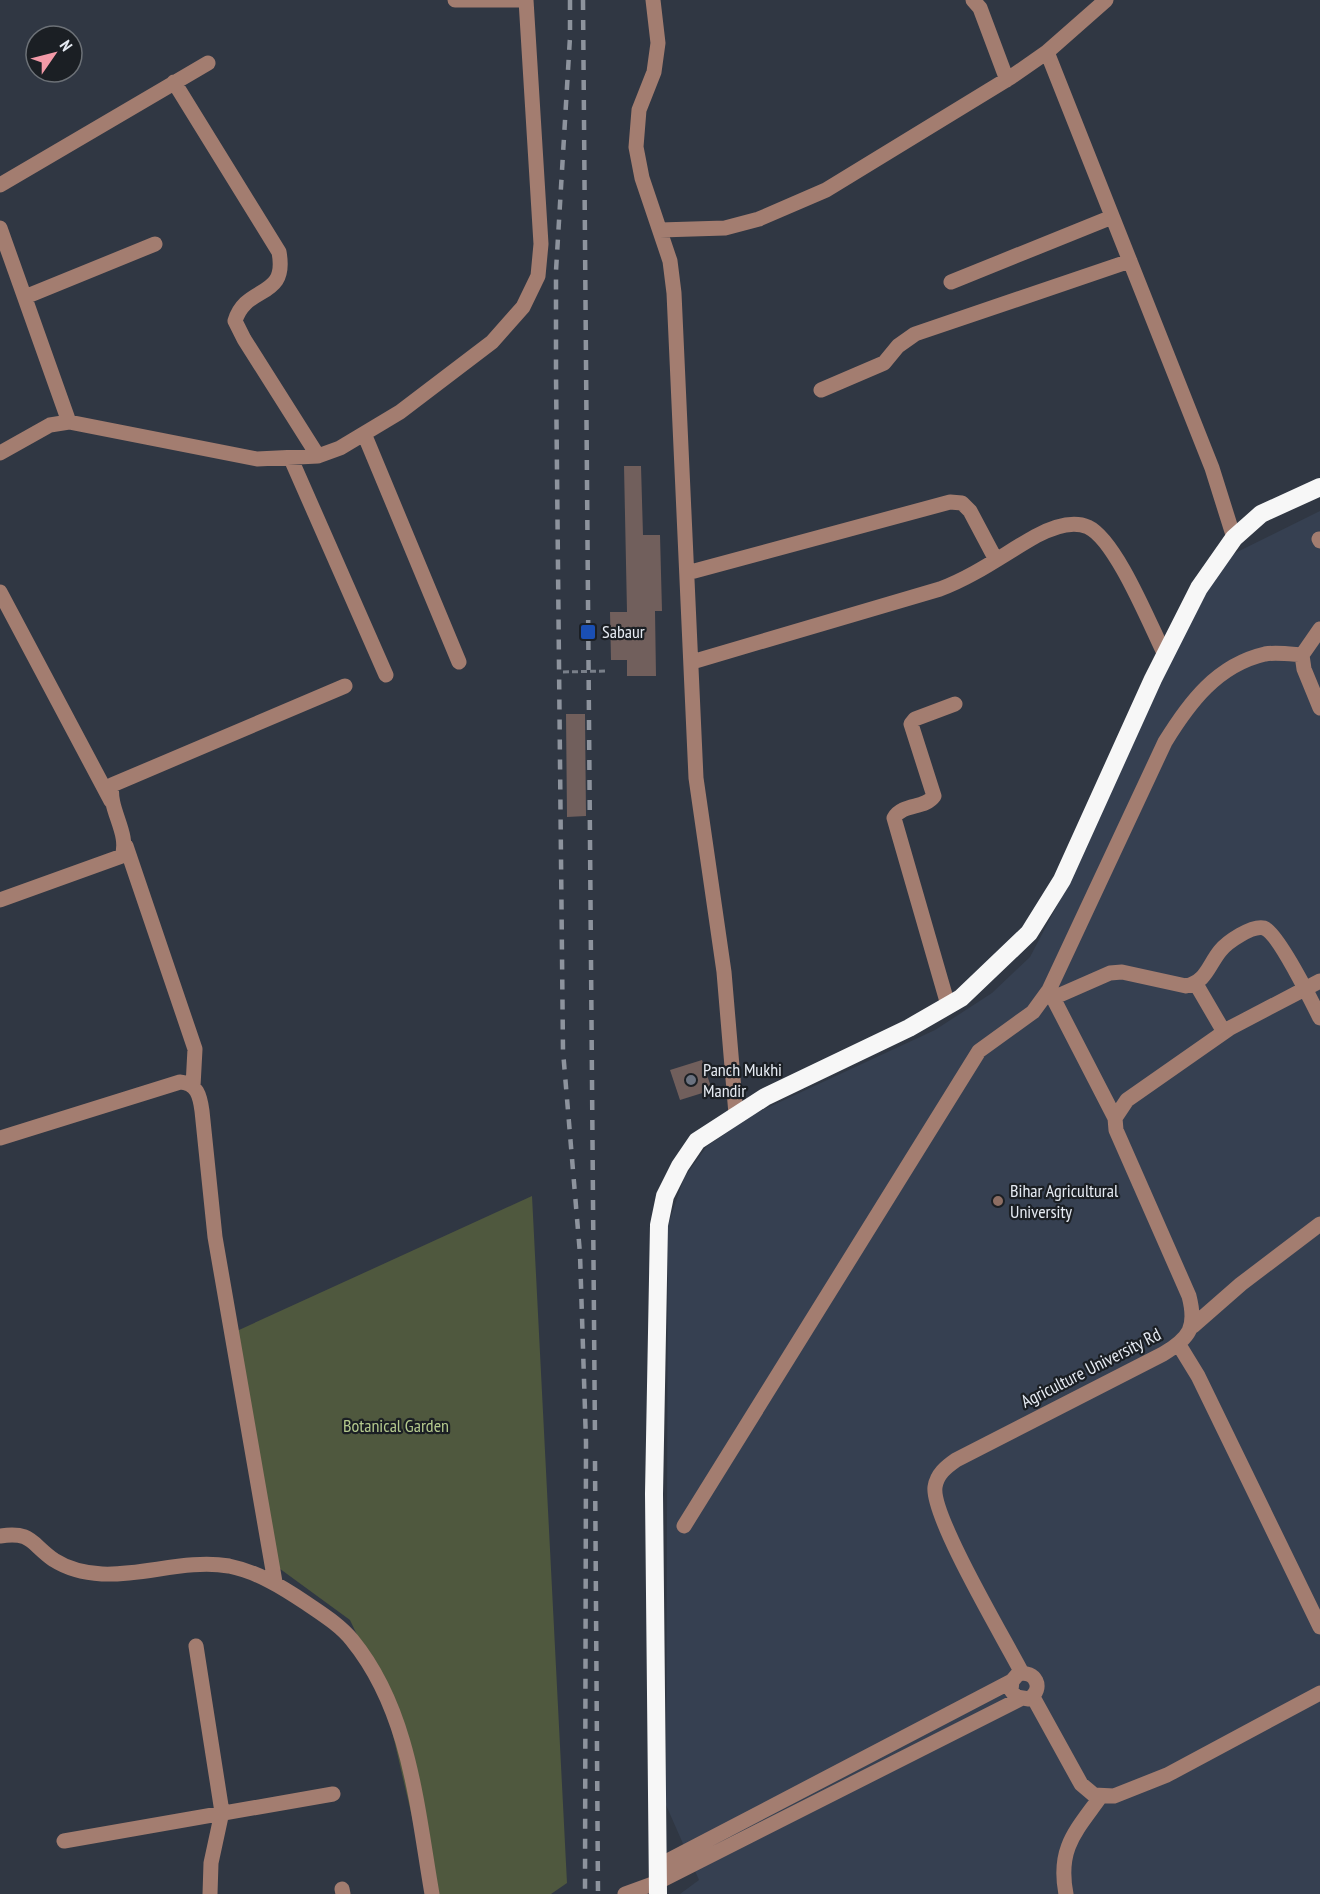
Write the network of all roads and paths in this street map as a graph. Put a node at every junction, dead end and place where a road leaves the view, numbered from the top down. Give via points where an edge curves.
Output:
1 (455, 0) edge
2 (526, 0) edge
3 (653, 0) edge
4 (973, 0) edge
5 (1106, 0) edge
6 (1047, 52) junction
7 (208, 63) dead end
8 (1007, 80) junction
9 (174, 82) junction
10 (0, 184) edge
11 (1112, 217) junction
12 (0, 228) edge
13 (660, 231) junction
14 (155, 244) dead end
15 (1130, 261) junction
16 (951, 282) dead end
17 (25, 297) junction
18 (821, 390) dead end
19 (69, 422) junction
20 (365, 436) junction
21 (0, 453) edge
22 (318, 456) junction
23 (291, 459) junction
24 (1320, 487) edge
25 (1234, 538) junction
26 (996, 560) junction
27 (687, 573) junction
28 (0, 592) edge
29 (1320, 629) edge
30 (1166, 655) junction
31 (1302, 655) junction
32 (459, 662) dead end
33 (692, 662) junction
34 (605, 671) dead end
35 (563, 672) dead end
36 (386, 675) dead end
37 (345, 686) dead end
38 (955, 704) dead end
39 (1320, 708) edge
40 (112, 803) junction
41 (126, 846) junction
42 (0, 900) edge
43 (1320, 981) edge
44 (1196, 984) junction
45 (1306, 989) junction
46 (1051, 994) junction
47 (948, 1005) junction
48 (1320, 1018) edge
49 (1224, 1032) junction
50 (193, 1086) junction
51 (736, 1114) junction
52 (1115, 1118) junction
53 (0, 1138) edge
54 (1320, 1224) edge
55 (1192, 1326) junction
56 (1179, 1345) junction
57 (684, 1526) dead end
58 (0, 1536) edge
59 (275, 1582) junction
60 (1320, 1627) edge
61 (196, 1646) dead end
62 (1017, 1677) junction
63 (1320, 1693) edge
64 (1027, 1698) junction
65 (333, 1794) dead end
66 (1101, 1796) junction
67 (222, 1812) junction
68 (64, 1841) dead end
69 (658, 1881) edge
70 (210, 1894) edge
71 (432, 1894) edge
72 (625, 1894) edge
73 (1066, 1894) edge

1 - 2 street
2 - 20 street via 541,244 538,276 523,307 492,342
3 - 13 street via 657,52 654,72 639,110 636,147
4 - 8 street via 980,8
5 - 6 street
6 - 8 street
6 - 11 street
7 - 9 street
8 - 13 street via 826,190 725,228
9 - 10 street
9 - 22 street via 279,252 282,267 278,281 239,309 235,321
11 - 15 street
11 - 16 street
12 - 17 street
13 - 27 street via 670,261 674,293
14 - 17 street
15 - 18 street via 915,334 884,363
15 - 25 street via 1212,468
17 - 19 street
19 - 21 street via 50,425
19 - 23 street via 257,459
20 - 22 street
20 - 32 street
22 - 23 street
23 - 36 street
24 - 25 highway via 1262,514
25 - 30 highway via 1199,588
26 - 27 street via 970,511 962,503 950,502
26 - 30 street via 1053,527 1086,526 1112,550
26 - 33 street via 964,580 940,589
27 - 33 street
28 - 40 street
29 - 31 street
30 - 47 highway via 1062,880 1029,933 961,998
31 - 39 street
31 - 46 street via 1266,654 1249,660 1227,671 1192,700 1165,742
33 - 51 street via 696,778 724,972
34 - 35 path, bridge
37 - 40 street via 123,779 112,786
38 - 47 street via 910,724 934,796 930,801 904,808 894,818
40 - 41 street
41 - 42 street via 122,856 110,862
41 - 50 street via 195,1048
43 - 45 street
44 - 45 street via 1224,946 1256,928 1265,928
44 - 46 street via 1186,986 1122,972
44 - 49 street
45 - 48 street
45 - 49 street
46 - 52 street
46 - 57 street via 979,1051
47 - 51 highway
49 - 52 street via 1127,1100
50 - 53 street via 180,1082
50 - 59 street via 202,1111 215,1237
51 - 69 highway via 697,1141 665,1196 659,1225 654,1494
52 - 55 street via 1116,1130 1189,1296 1194,1312
54 - 55 street, Agriculture University Rd
55 - 56 street, Agriculture University Rd
56 - 60 street via 1198,1376
56 - 62 street, Agriculture University Rd via 956,1460 937,1478 934,1490 942,1522
58 - 59 street via 23,1535 56,1561 81,1571 123,1575 201,1564 229,1566
59 - 71 street via 352,1639 388,1702 408,1757
61 - 67 street
62 - 64 street via 1013,1694
62 - 64 street via 1030,1674 1036,1680 1038,1689
62 - 69 street
63 - 66 street via 1167,1775 1128,1792
64 - 66 street via 1081,1784
64 - 69 street
65 - 67 street
66 - 73 street via 1068,1843 1063,1867
67 - 68 street
67 - 70 street via 211,1863
69 - 72 street

